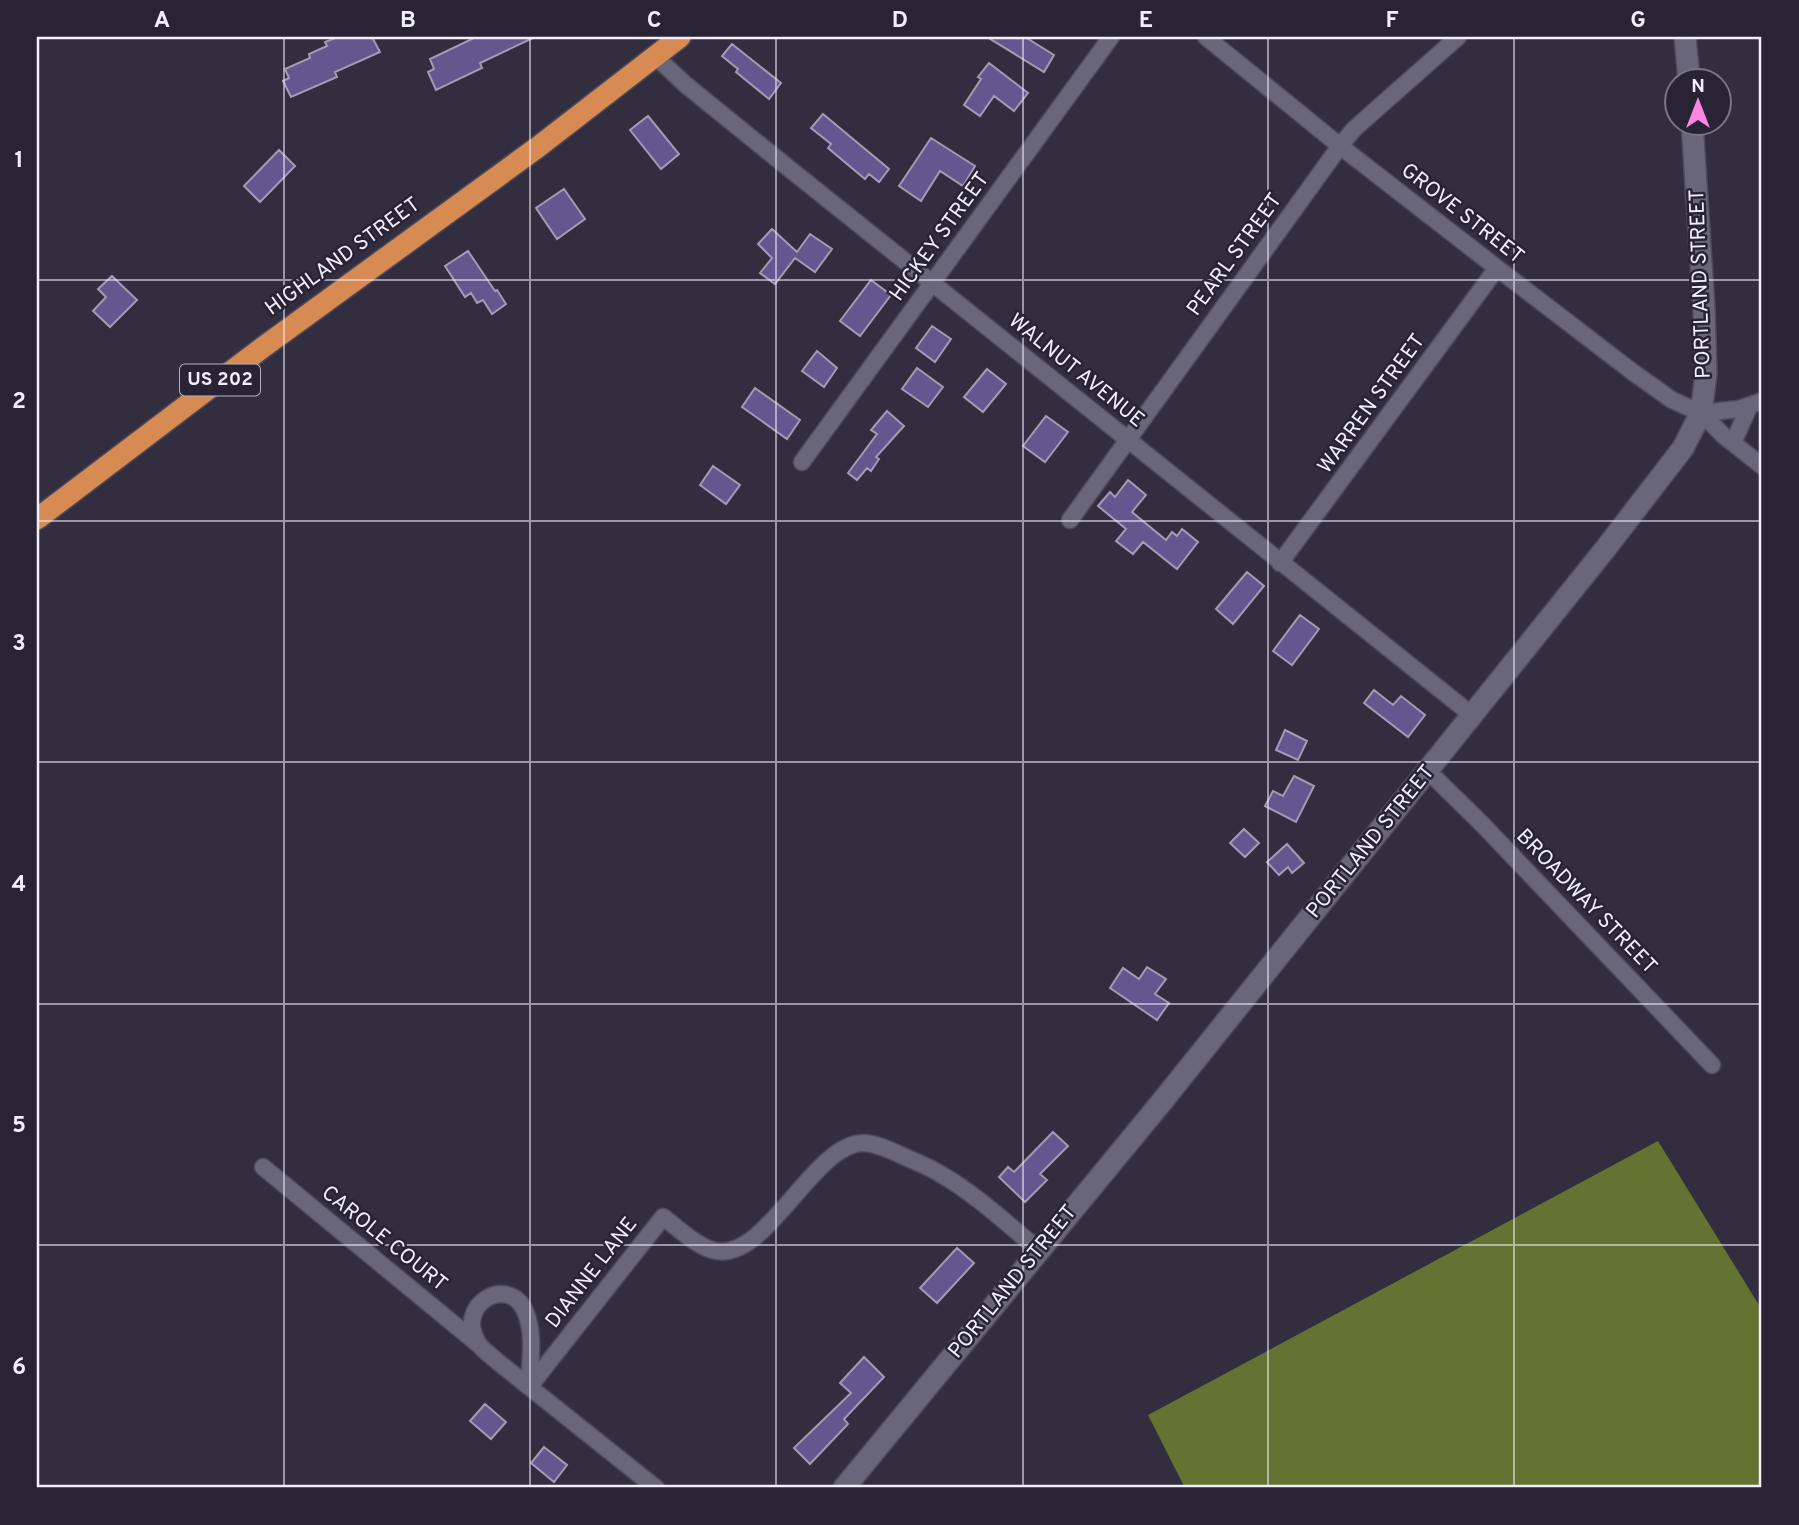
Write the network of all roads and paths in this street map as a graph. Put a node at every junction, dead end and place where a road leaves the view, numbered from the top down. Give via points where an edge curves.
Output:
1 (680, 37) edge
2 (1111, 37) edge
3 (1206, 37) edge
4 (1458, 37) edge
5 (1685, 37) edge
6 (656, 57) junction
7 (1688, 66) edge
8 (1693, 136) edge
9 (1340, 146) junction
10 (1497, 268) junction
11 (933, 283) junction
12 (1756, 404) edge
13 (1701, 413) junction
14 (1128, 439) junction
15 (1733, 443) junction
16 (802, 461) dead end
17 (1762, 466) edge
18 (37, 519) edge
19 (1070, 520) dead end
20 (1280, 563) junction
21 (1472, 715) junction
22 (1428, 771) junction
23 (1712, 1065) dead end
24 (263, 1167) dead end
25 (1039, 1250) junction
26 (478, 1344) junction
27 (530, 1387) junction
28 (656, 1488) edge
29 (844, 1488) edge

1 - 6 highway, HIGHLAND STREET / US 202
2 - 11 street, HICKEY STREET
3 - 9 street, GROVE STREET
4 - 9 street, PEARL STREET
5 - 7 street
6 - 11 street, WALNUT AVENUE
6 - 18 highway, HIGHLAND STREET / US 202
8 - 13 street, PORTLAND STREET via 1706,345
9 - 10 street, GROVE STREET
9 - 14 street, PEARL STREET
10 - 13 street, GROVE STREET via 1634,373 1672,400
10 - 20 street, WARREN STREET
11 - 14 street, WALNUT AVENUE
11 - 16 street, HICKEY STREET
12 - 13 street
12 - 15 street
13 - 15 street
13 - 21 street, PORTLAND STREET via 1684,448
14 - 19 street, PEARL STREET
14 - 20 street, WALNUT AVENUE
15 - 17 street
20 - 21 street, WALNUT AVENUE
21 - 22 street, PORTLAND STREET
22 - 23 street, BROADWAY STREET
22 - 25 street, PORTLAND STREET
24 - 26 street, CAROLE COURT
25 - 27 street, DIANNE LANE via 942,1174 887,1148 863,1143 845,1148 828,1161 764,1228 730,1251 714,1251 699,1244 663,1217
25 - 29 street, PORTLAND STREET
26 - 27 street, CAROLE COURT
26 - 27 street via 473,1323 481,1301 491,1295 514,1298 528,1321
27 - 28 street, CAROLE COURT

